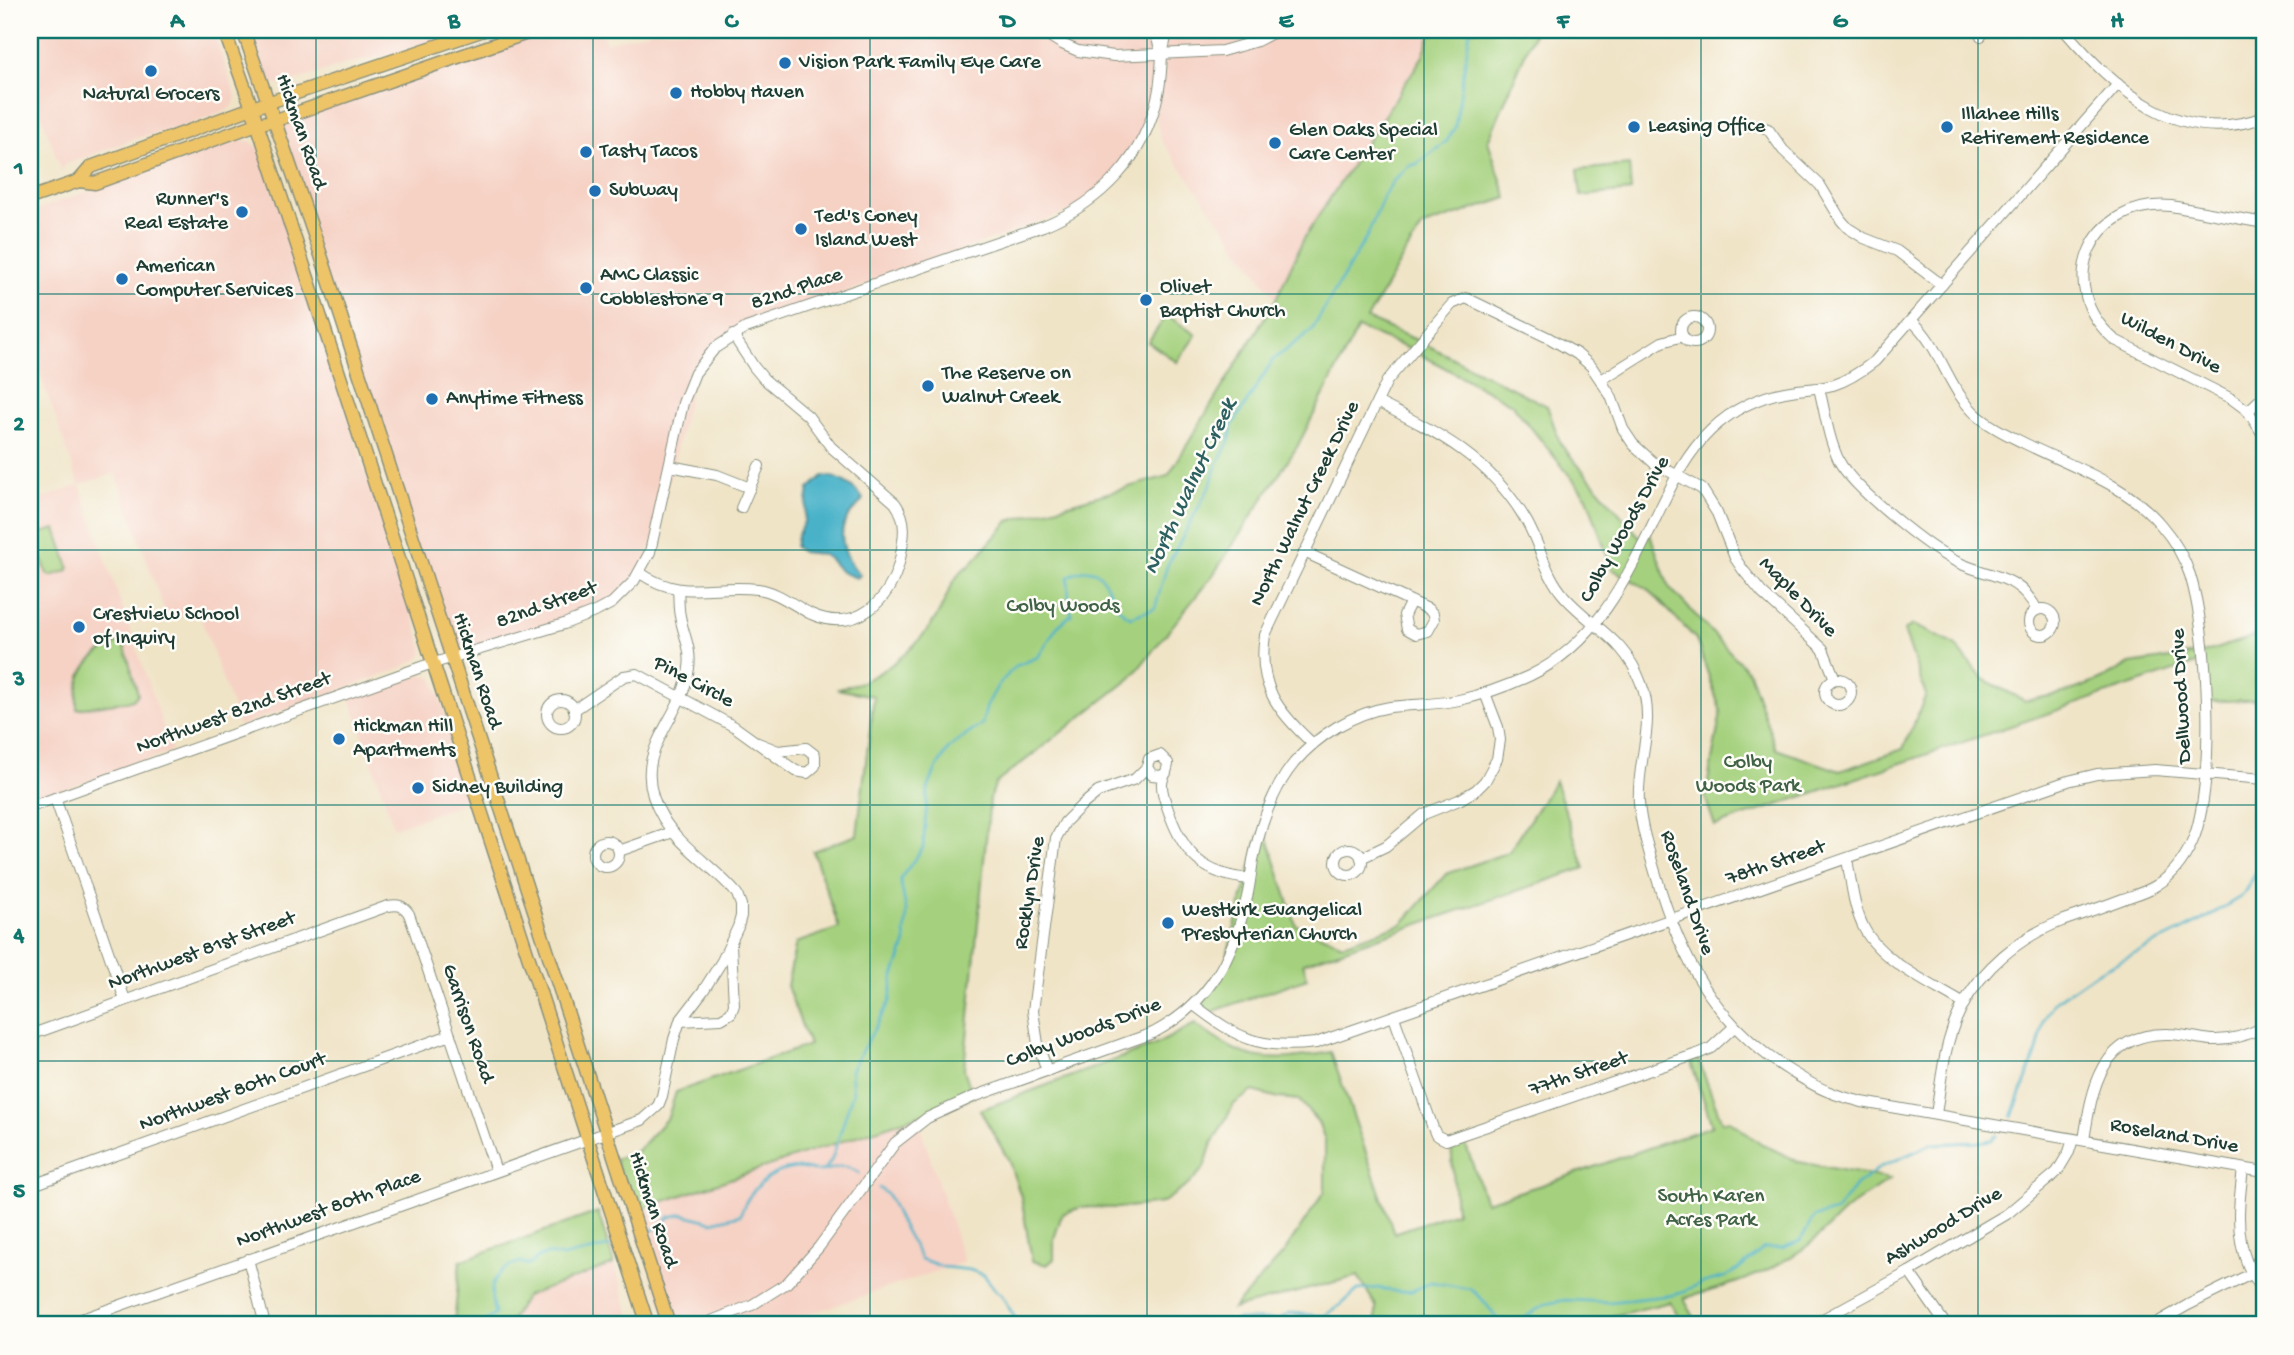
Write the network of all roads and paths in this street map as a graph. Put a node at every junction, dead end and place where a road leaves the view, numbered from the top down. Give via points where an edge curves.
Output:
1 (224, 30) edge
2 (243, 30) edge
3 (484, 30) edge
4 (536, 30) edge
5 (1040, 30) edge
6 (1154, 30) edge
7 (1167, 30) edge
8 (1278, 30) edge
9 (2064, 30) edge
10 (1162, 54) junction
11 (2118, 84) junction
12 (270, 103) junction
13 (252, 108) junction
14 (2264, 117) edge
15 (276, 120) junction
16 (257, 124) junction
17 (1736, 127) dead end
18 (79, 181) junction
19 (30, 198) edge
20 (2264, 223) edge
21 (1942, 285) junction
22 (1466, 298) joint
23 (1912, 321) junction
24 (733, 335) junction
25 (1683, 336) dead end
26 (1601, 380) junction
27 (1819, 388) junction
28 (2264, 396) edge
29 (1377, 402) junction
30 (2248, 411) junction
31 (2264, 436) edge
32 (670, 466) junction
33 (759, 466) dead end
34 (1677, 475) junction
35 (750, 488) junction
36 (741, 508) dead end
37 (1304, 552) junction
38 (640, 573) junction
39 (678, 590) junction
40 (1410, 601) dead end
41 (2037, 610) dead end
42 (1595, 624) junction
43 (451, 657) junction
44 (433, 663) junction
45 (1835, 679) dead end
46 (1485, 693) junction
47 (679, 698) junction
48 (574, 710) dead end
49 (758, 743) junction
50 (1312, 744) junction
51 (1147, 767) junction
52 (1166, 772) junction
53 (2206, 774) junction
54 (2264, 779) edge
55 (55, 798) junction
56 (30, 807) edge
57 (673, 832) junction
58 (619, 851) dead end
59 (1361, 858) dead end
60 (1847, 859) junction
61 (1250, 879) junction
62 (388, 906) joint
63 (1672, 921) junction
64 (731, 943) junction
65 (125, 1000) junction
66 (1964, 1004) junction
67 (1194, 1005) junction
68 (1394, 1017) junction
69 (680, 1021) junction
70 (1734, 1027) junction
71 (2264, 1027) edge
72 (30, 1035) edge
73 (450, 1035) junction
74 (1046, 1071) junction
75 (1936, 1114) junction
76 (606, 1132) junction
77 (587, 1138) junction
78 (2079, 1139) junction
79 (2243, 1169) junction
80 (496, 1171) junction
81 (2264, 1172) edge
82 (30, 1186) edge
83 (248, 1259) junction
84 (1909, 1272) junction
85 (2253, 1273) junction
86 (2264, 1293) edge
87 (65, 1325) edge
88 (265, 1325) edge
89 (648, 1325) edge
90 (669, 1325) edge
91 (701, 1325) edge
92 (1812, 1325) edge
93 (1946, 1325) edge
94 (2153, 1325) edge

1 - 13 main road, Hickman Road
2 - 12 main road, Hickman Road
3 - 12 main road
4 - 15 main road
5 - 10 street via 1062,44 1093,54
6 - 10 street
7 - 10 street, 82nd Place
8 - 10 street via 1222,51
9 - 11 street
10 - 24 street, 82nd Place via 1159,91 1147,131 1127,165 1082,207 1043,226
11 - 14 street via 2151,109 2184,122 2235,125
11 - 21 street, Colby Woods Drive
12 - 13 main road
12 - 15 main road, Hickman Road
13 - 16 main road, Hickman Road
13 - 18 main road via 90,167
15 - 16 main road
15 - 43 main road, Hickman Road
16 - 18 main road via 95,183
16 - 44 main road, Hickman Road
17 - 21 street via 1768,129 1783,150 1820,184 1848,228 1896,251
18 - 19 main road
20 - 30 street, Wilden Drive via 2171,206 2143,206 2117,216 2099,233 2084,271 2085,296 2104,331
21 - 23 street, Colby Woods Drive
22 - 26 street, Maple Drive via 1577,354
22 - 29 street, North Walnut Creek Drive via 1452,304 1419,341 1387,381
23 - 27 street, Colby Woods Drive via 1856,375
23 - 53 street, Dellwood Drive via 1935,348 1955,389 1979,416 2131,497 2171,538 2189,572 2197,608 2207,702
24 - 32 street, 82nd Place via 712,351 695,373 683,403
24 - 39 street via 759,373 808,416 831,447 895,503 905,534 894,579 880,601 857,617 834,620 812,614 760,589
25 - 26 street via 1662,342
26 - 34 street, Maple Drive via 1633,444
27 - 34 street, Colby Woods Drive via 1781,393 1735,411 1698,444
27 - 41 street via 1830,438 1840,462 1859,486 1941,554 2019,586
28 - 30 street
29 - 37 street, North Walnut Creek Drive
29 - 42 street, Roseland Drive via 1437,432 1473,458 1520,510 1550,577
30 - 31 street, Wilden Drive
32 - 35 street via 717,475
32 - 38 street, 82nd Place via 652,544
33 - 35 street
34 - 42 street, Colby Woods Drive
34 - 45 street, Maple Drive via 1702,489 1743,570 1823,649
35 - 36 street
37 - 40 street
37 - 50 street, North Walnut Creek Drive via 1272,617 1262,653 1271,695
38 - 39 street
38 - 43 street, 82nd Street via 624,592 597,611
39 - 47 street via 689,653 687,679
42 - 46 street, Colby Woods Drive via 1554,662
42 - 63 street, Roseland Drive via 1631,661 1642,683 1647,740 1639,779 1640,820
43 - 44 street, Northwest 82nd Street
43 - 76 main road, Hickman Road
44 - 55 street, Northwest 82nd Street
44 - 77 main road, Hickman Road
46 - 50 street, Colby Woods Drive via 1364,714
46 - 59 street via 1500,740 1497,759 1485,781 1459,800 1424,814 1386,846
47 - 48 street, Pine Circle via 643,676 630,674
47 - 49 street, Pine Circle
47 - 57 street via 651,756 650,778 662,817
49 - 49 street, Pine Circle via 801,774 815,766 815,755 806,748 778,751
50 - 61 street, Colby Woods Drive via 1277,789 1263,823
51 - 52 street via 1154,776
51 - 52 street via 1149,759 1160,755 1168,763
51 - 74 street, Rocklyn Drive via 1135,779 1098,792 1065,822 1056,838 1033,1011
52 - 61 street via 1162,784 1166,803 1179,838 1194,859 1212,870
53 - 54 street, 78th Street
53 - 60 street, 78th Street via 2126,771 2068,781
53 - 66 street, Dellwood Drive via 2195,834 2175,870 2157,886 2028,936 1985,974
55 - 56 street, Northwest 82nd Street
55 - 65 street
57 - 58 street
57 - 64 street via 737,894 741,916
60 - 63 street, 78th Street
60 - 66 street via 1856,907 1871,940 1896,962
61 - 67 street, Colby Woods Drive via 1224,967
62 - 65 street, Northwest 81st Street
62 - 73 street, Garrison Road via 400,905 408,914
63 - 68 street, 78th Street
63 - 70 street, Roseland Drive via 1704,989
64 - 69 street
64 - 69 street via 731,1013 721,1019
65 - 72 street, Northwest 81st Street
66 - 75 street, Dellwood Drive via 1949,1041
67 - 68 street, 78th Street via 1240,1036 1290,1046 1316,1043
67 - 74 street, Colby Woods Drive via 1153,1033
68 - 70 street, 77th Street via 1440,1138 1453,1138 1700,1053
69 - 76 street, Northwest 80th Place via 658,1106 642,1120
70 - 75 street, Roseland Drive via 1771,1059 1817,1087 1862,1102
71 - 78 street, Ashwood Drive via 2214,1041 2168,1033 2126,1044 2096,1081
73 - 80 street, Garrison Road
73 - 82 street, Northwest 80th Court
74 - 91 street, Colby Woods Drive via 944,1108 910,1130 895,1143 787,1283 752,1306
75 - 78 street, Roseland Drive
76 - 77 street, Northwest 80th Place
76 - 90 main road, Hickman Road
77 - 80 street, Northwest 80th Place
77 - 89 main road, Hickman Road
78 - 79 street, Roseland Drive
78 - 84 street, Ashwood Drive via 2057,1172 2026,1199 1996,1222
79 - 81 street, Roseland Drive
79 - 85 street via 2240,1238
80 - 83 street, Northwest 80th Place
83 - 87 street, Northwest 80th Place
83 - 88 street
84 - 92 street, Ashwood Drive
84 - 93 street
85 - 86 street
85 - 94 street

